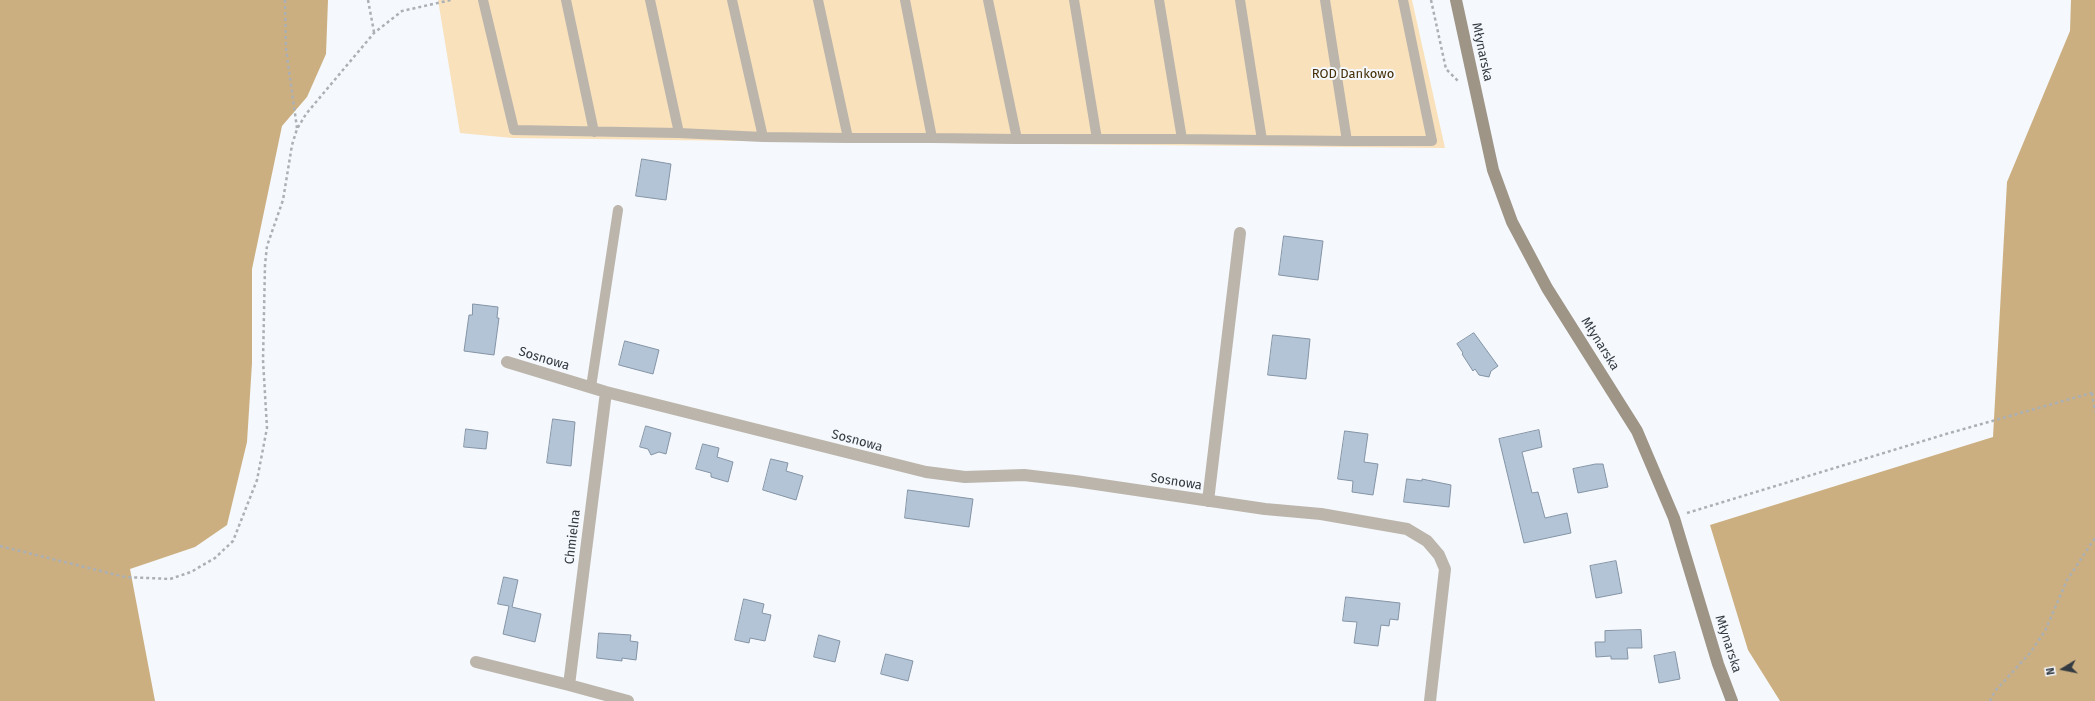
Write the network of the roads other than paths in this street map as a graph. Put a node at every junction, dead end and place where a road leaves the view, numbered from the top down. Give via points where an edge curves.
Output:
1 (483, 0) edge
2 (566, 0) edge
3 (650, 0) edge
4 (732, 0) edge
5 (818, 0) edge
6 (905, 0) edge
7 (988, 0) edge
8 (1074, 0) edge
9 (1159, 0) edge
10 (1240, 0) edge
11 (1325, 0) edge
12 (1403, 0) edge
13 (1456, 0) edge
14 (594, 132) junction
15 (679, 133) junction
16 (763, 137) junction
17 (848, 138) junction
18 (932, 138) junction
19 (1097, 138) junction
20 (1017, 139) junction
21 (1182, 139) junction
22 (1262, 140) junction
23 (1347, 141) junction
24 (618, 210) dead end
25 (1240, 233) dead end
26 (507, 362) dead end
27 (591, 388) junction
28 (606, 392) junction
29 (1208, 501) junction
30 (476, 662) dead end
31 (569, 685) junction
32 (628, 701) edge
33 (1430, 701) edge
34 (1732, 701) edge

1 - 14 lane via 514,130
2 - 14 lane
3 - 15 lane
4 - 16 lane
5 - 17 lane
6 - 18 lane
7 - 20 lane
8 - 19 lane
9 - 21 lane
10 - 22 lane
11 - 23 lane
12 - 23 lane via 1432,141
13 - 34 street, Młynarska via 1493,170 1512,222 1547,288 1637,431 1674,518 1718,664
14 - 15 lane
15 - 16 lane
16 - 17 lane
17 - 18 lane
18 - 20 lane
19 - 20 lane
19 - 21 lane
21 - 22 lane
22 - 23 lane
24 - 27 lane
25 - 29 street, Sosnowa
26 - 27 street, Sosnowa
27 - 28 street, Sosnowa
28 - 29 street, Sosnowa via 926,472 965,477 1024,476
28 - 31 street, Chmielna
29 - 33 street, Sosnowa via 1321,514 1407,529 1427,541 1439,555 1445,569
30 - 31 street
31 - 32 street

